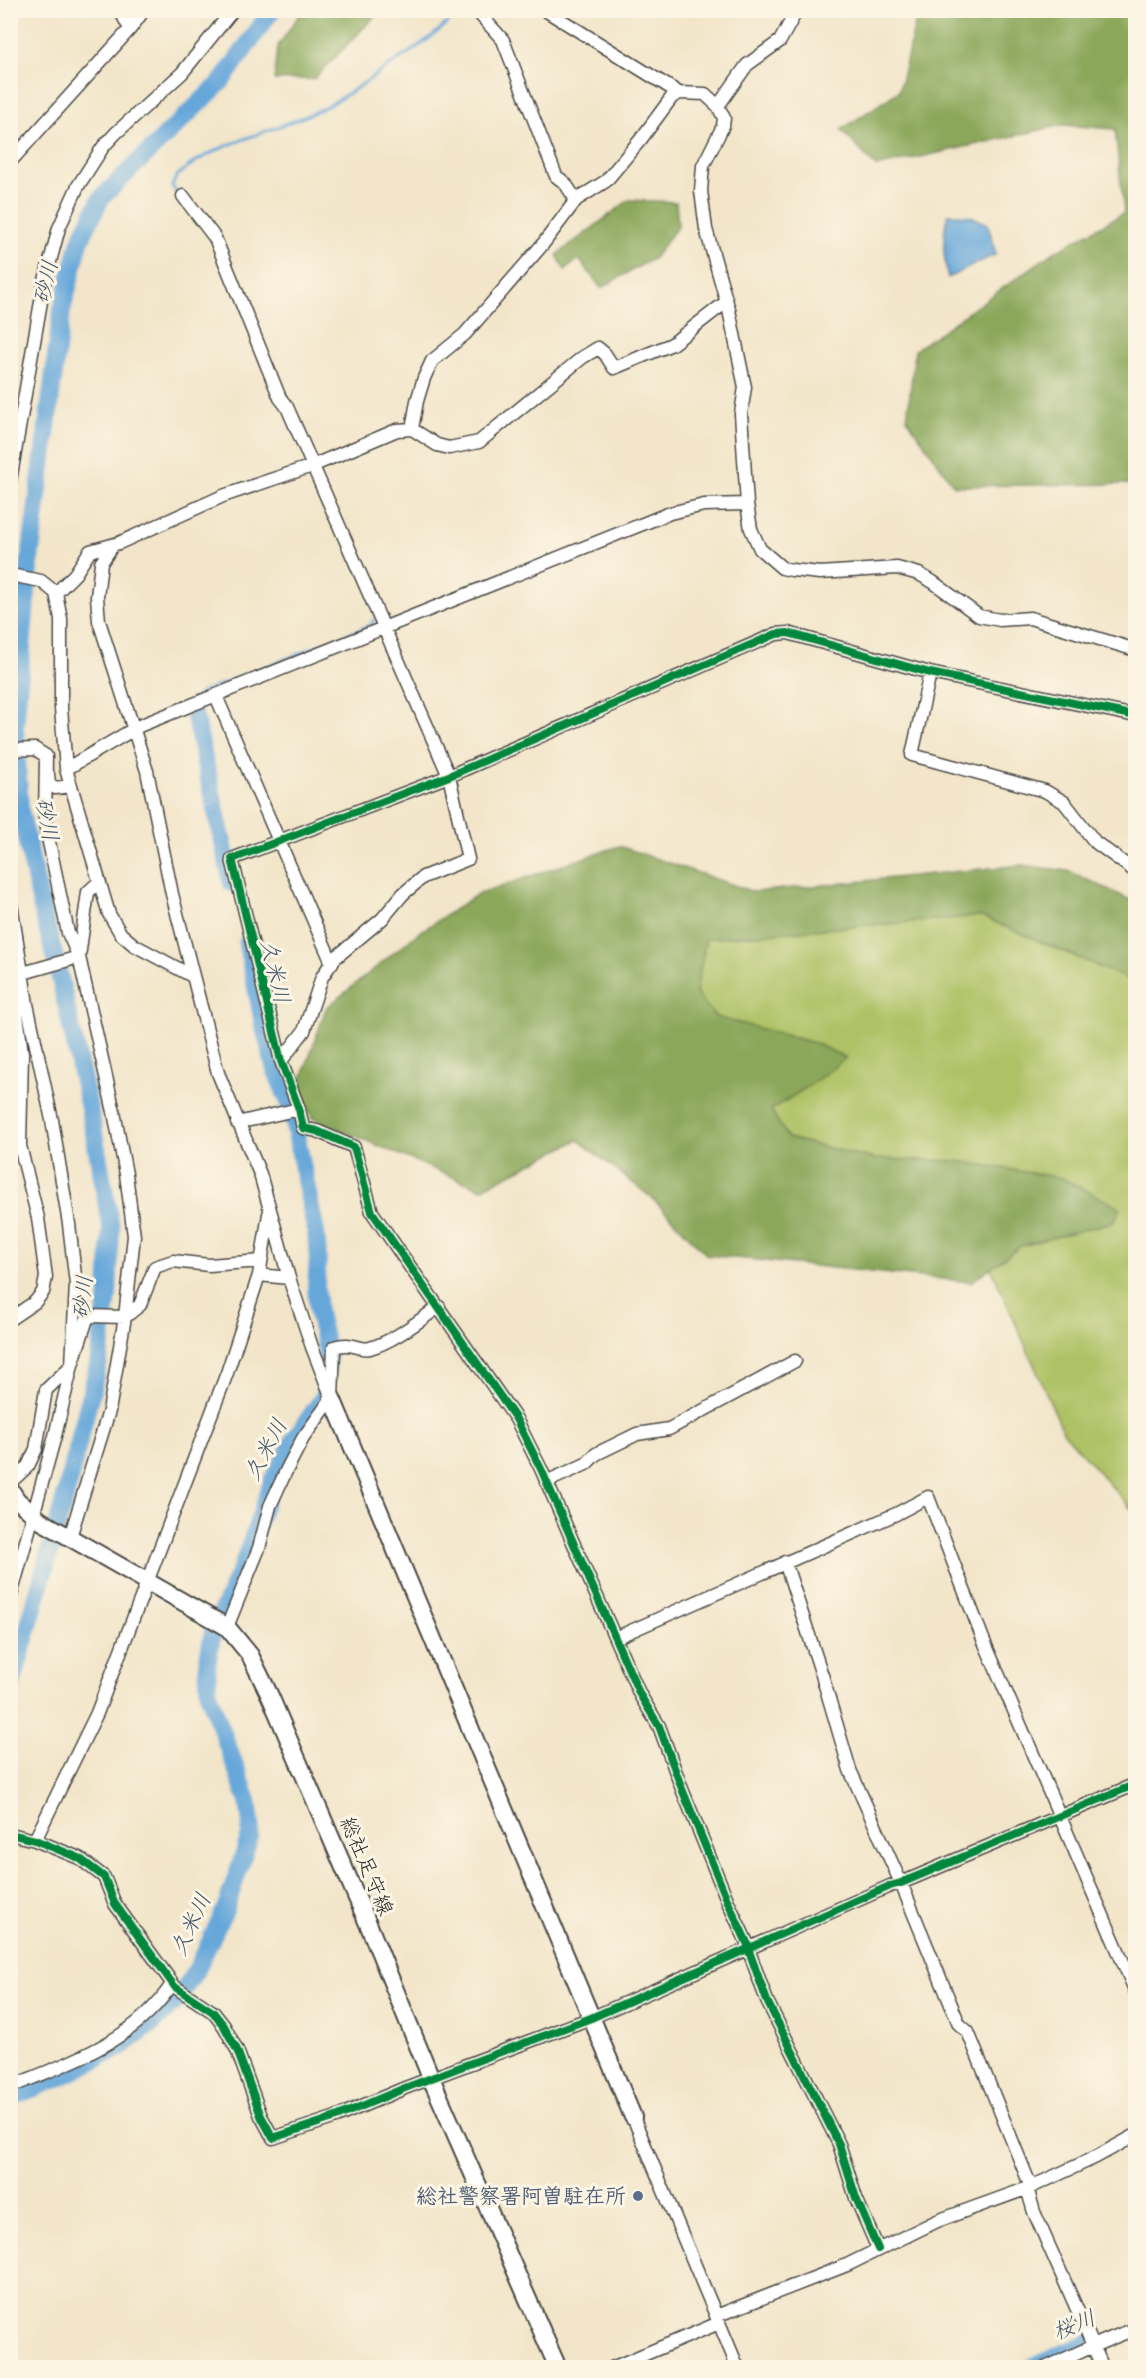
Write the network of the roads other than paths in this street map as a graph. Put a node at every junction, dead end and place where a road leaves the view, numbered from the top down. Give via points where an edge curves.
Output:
1 (120, 10) edge
2 (144, 10) edge
3 (233, 10) edge
4 (476, 10) edge
5 (545, 10) edge
6 (797, 10) edge
7 (130, 29) junction
8 (679, 93) junction
9 (718, 106) junction
10 (10, 162) edge
11 (183, 196) dead end
12 (576, 200) junction
13 (726, 302) junction
14 (412, 429) junction
15 (309, 467) junction
16 (10, 481) edge
17 (747, 504) junction
18 (113, 545) junction
19 (10, 575) edge
20 (56, 593) junction
21 (384, 627) junction
22 (1136, 650) edge
23 (930, 673) junction
24 (216, 696) junction
25 (1136, 716) edge
26 (134, 730) junction
27 (10, 750) edge
28 (46, 756) junction
29 (66, 769) junction
30 (449, 776) junction
31 (70, 786) junction
32 (279, 841) junction
33 (1136, 872) edge
34 (99, 882) junction
35 (10, 898) edge
36 (10, 957) edge
37 (79, 957) junction
38 (332, 963) junction
39 (23, 973) junction
40 (192, 976) junction
41 (281, 1061) junction
42 (293, 1111) junction
43 (10, 1116) edge
44 (237, 1123) junction
45 (15, 1134) edge
46 (270, 1207) junction
47 (261, 1261) junction
48 (259, 1275) junction
49 (289, 1278) junction
50 (75, 1296) junction
51 (439, 1307) junction
52 (88, 1316) junction
53 (125, 1317) junction
54 (10, 1319) edge
55 (795, 1361) dead end
56 (72, 1365) junction
57 (330, 1392) junction
58 (546, 1482) junction
59 (13, 1484) edge
60 (37, 1518) junction
61 (68, 1536) junction
62 (785, 1562) junction
63 (146, 1581) junction
64 (10, 1599) edge
65 (221, 1623) junction
66 (615, 1638) junction
67 (1136, 1784) edge
68 (1059, 1816) junction
69 (10, 1834) edge
70 (35, 1840) junction
71 (901, 1883) junction
72 (749, 1947) junction
73 (174, 1985) junction
74 (1136, 1992) edge
75 (591, 2018) junction
76 (431, 2078) junction
77 (10, 2087) edge
78 (633, 2117) joint
79 (1136, 2135) edge
80 (1029, 2187) junction
81 (878, 2249) junction
82 (718, 2320) junction
83 (1136, 2329) edge
84 (1093, 2343) junction
85 (558, 2367) edge
86 (612, 2367) edge
87 (738, 2367) edge
88 (1045, 2367) edge
89 (1103, 2367) edge

1 - 7 street
2 - 7 street
3 - 16 street via 182,73 103,147 78,186 59,228 44,284
4 - 12 street via 503,40 556,176
5 - 8 street
6 - 9 street via 780,41 747,65
7 - 10 street
8 - 9 street via 705,94
8 - 12 street via 606,181
9 - 13 street via 723,126 705,159 701,191 706,229
11 - 15 street via 215,238
12 - 14 street via 465,334 432,362 417,401
13 - 14 street via 672,344 614,368 598,348 479,442 449,448
13 - 17 street via 745,387 741,414
14 - 15 street via 398,430
15 - 18 street via 223,496
15 - 21 street
17 - 21 street via 704,504 670,513
17 - 22 street via 751,529 760,549 782,568 820,573 897,568 933,582 979,616 999,620 1030,618
18 - 20 street via 90,551
18 - 26 street via 101,563 99,621
19 - 20 street via 41,581
20 - 29 street via 61,619
21 - 24 street
21 - 30 street
23 - 25 street
23 - 30 street via 788,633 776,634
23 - 33 street via 912,755 1059,797 1095,842
24 - 26 street
24 - 32 street
26 - 29 street
26 - 40 street via 147,771
27 - 28 street via 35,749
28 - 31 street via 49,783 55,788
28 - 37 street via 45,823 68,933
29 - 31 street
30 - 32 street
30 - 38 street via 468,859 423,877 382,920
31 - 34 street
32 - 38 street
32 - 41 street via 232,859
34 - 37 street via 88,891
34 - 40 street via 109,914 121,934 151,956
35 - 39 street
36 - 39 street
37 - 39 street
37 - 53 street via 129,1195 134,1236
38 - 41 street via 322,977 304,1031
39 - 45 street via 17,981 22,1053
39 - 50 street via 68,1212
40 - 44 street via 218,1073
41 - 42 street
42 - 44 street
42 - 51 street via 303,1128 354,1147 372,1212
43 - 45 street
44 - 46 street
45 - 54 street via 38,1218 46,1277 43,1292 35,1302
46 - 47 street
46 - 49 street
47 - 48 street
47 - 53 street via 209,1265 173,1261 155,1267 140,1305
48 - 49 street
48 - 63 street
49 - 57 street
50 - 52 street
50 - 56 street
51 - 57 street via 372,1348 344,1344 334,1347
51 - 58 street via 516,1419
52 - 53 street
52 - 56 street
53 - 61 street via 109,1411
55 - 58 street via 669,1429 637,1434
56 - 59 street via 46,1390 36,1449
56 - 60 street
57 - 65 street via 286,1471 270,1506 259,1548
57 - 75 main road
58 - 66 street
59 - 60 main road, 総社足守線 via 17,1500
60 - 61 main road, 総社足守線
60 - 64 street
61 - 63 main road, 総社足守線
62 - 66 street
62 - 68 street via 928,1497 983,1639
62 - 71 street via 850,1770
63 - 65 main road, 総社足守線
63 - 70 street via 97,1713
65 - 76 main road, 総社足守線 via 250,1655 270,1696
66 - 72 street via 640,1695 659,1726
67 - 68 street
68 - 71 street
68 - 74 street
69 - 70 street
70 - 73 street via 79,1858 104,1877 115,1904
71 - 72 street
71 - 80 street via 959,2024 968,2032
72 - 75 street
72 - 81 street via 767,2001 840,2144 856,2198
73 - 76 street via 213,2012 224,2026 273,2138
73 - 77 street via 150,2014 112,2042
75 - 76 street
75 - 78 main road
76 - 85 main road, 総社足守線
78 - 82 street
79 - 80 street
80 - 81 street via 937,2221
80 - 84 street via 1034,2212
81 - 82 street
82 - 86 street
82 - 87 street
83 - 84 street
84 - 88 street
84 - 89 street

